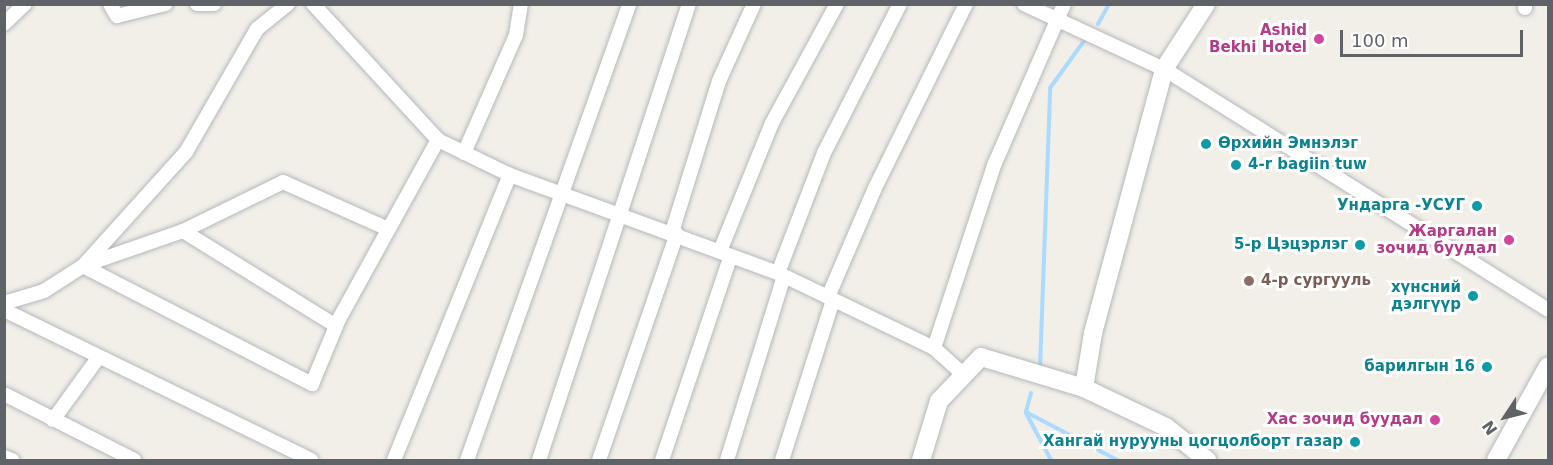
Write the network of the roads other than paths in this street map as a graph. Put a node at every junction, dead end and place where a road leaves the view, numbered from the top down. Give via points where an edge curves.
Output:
1 (25, 4) edge
2 (110, 4) edge
3 (166, 4) edge
4 (197, 4) edge
5 (213, 4) edge
6 (288, 4) edge
7 (313, 4) edge
8 (521, 4) edge
9 (628, 4) edge
10 (689, 4) edge
11 (754, 4) edge
12 (837, 4) edge
13 (900, 4) edge
14 (966, 4) edge
15 (1024, 4) edge
16 (1064, 4) edge
17 (1206, 4) edge
18 (1056, 21) junction
19 (4, 24) edge
20 (1164, 69) junction
21 (438, 140) junction
22 (464, 153) junction
23 (510, 175) junction
24 (563, 193) junction
25 (623, 212) junction
26 (386, 228) junction
27 (183, 231) junction
28 (674, 233) junction
29 (725, 255) junction
30 (83, 266) junction
31 (781, 276) junction
32 (830, 298) junction
33 (4, 303) edge
34 (4, 310) edge
35 (1548, 310) edge
36 (336, 326) junction
37 (934, 348) junction
38 (98, 358) junction
39 (1548, 366) edge
40 (963, 374) junction
41 (1084, 388) junction
42 (4, 394) edge
43 (53, 420) junction
44 (4, 457) edge
45 (12, 460) edge
46 (134, 460) edge
47 (311, 460) edge
48 (394, 460) edge
49 (467, 460) edge
50 (538, 460) edge
51 (599, 460) edge
52 (662, 460) edge
53 (727, 460) edge
54 (782, 460) edge
55 (921, 460) edge
56 (1208, 460) edge
57 (1496, 460) edge

1 - 19 street
2 - 3 street via 117,16
4 - 5 street
6 - 30 street via 257,29 186,152
7 - 21 street
8 - 22 street via 516,35
9 - 24 street
10 - 25 street via 626,189
11 - 28 street via 719,81
12 - 29 street via 772,123
13 - 31 street via 824,153
14 - 32 street via 874,190
15 - 18 street
16 - 18 street
17 - 20 street
18 - 20 street
18 - 37 street via 995,163
20 - 35 street
20 - 41 street via 1093,333
21 - 22 street
21 - 26 street
22 - 23 street
23 - 24 street
23 - 48 street
24 - 25 street
24 - 49 street
25 - 28 street
25 - 50 street
26 - 27 street via 284,182
26 - 36 street
27 - 30 street
27 - 36 street
28 - 29 street
28 - 51 street
29 - 31 street
29 - 52 street
30 - 33 street via 44,291
30 - 36 street via 312,384
31 - 32 street
31 - 53 street
32 - 37 street
32 - 54 street
34 - 38 street
37 - 40 street
38 - 43 street
38 - 47 street
39 - 57 street
40 - 41 street via 981,357
40 - 55 street via 939,401
41 - 56 street via 1166,427
42 - 43 street
43 - 46 street
44 - 45 street

